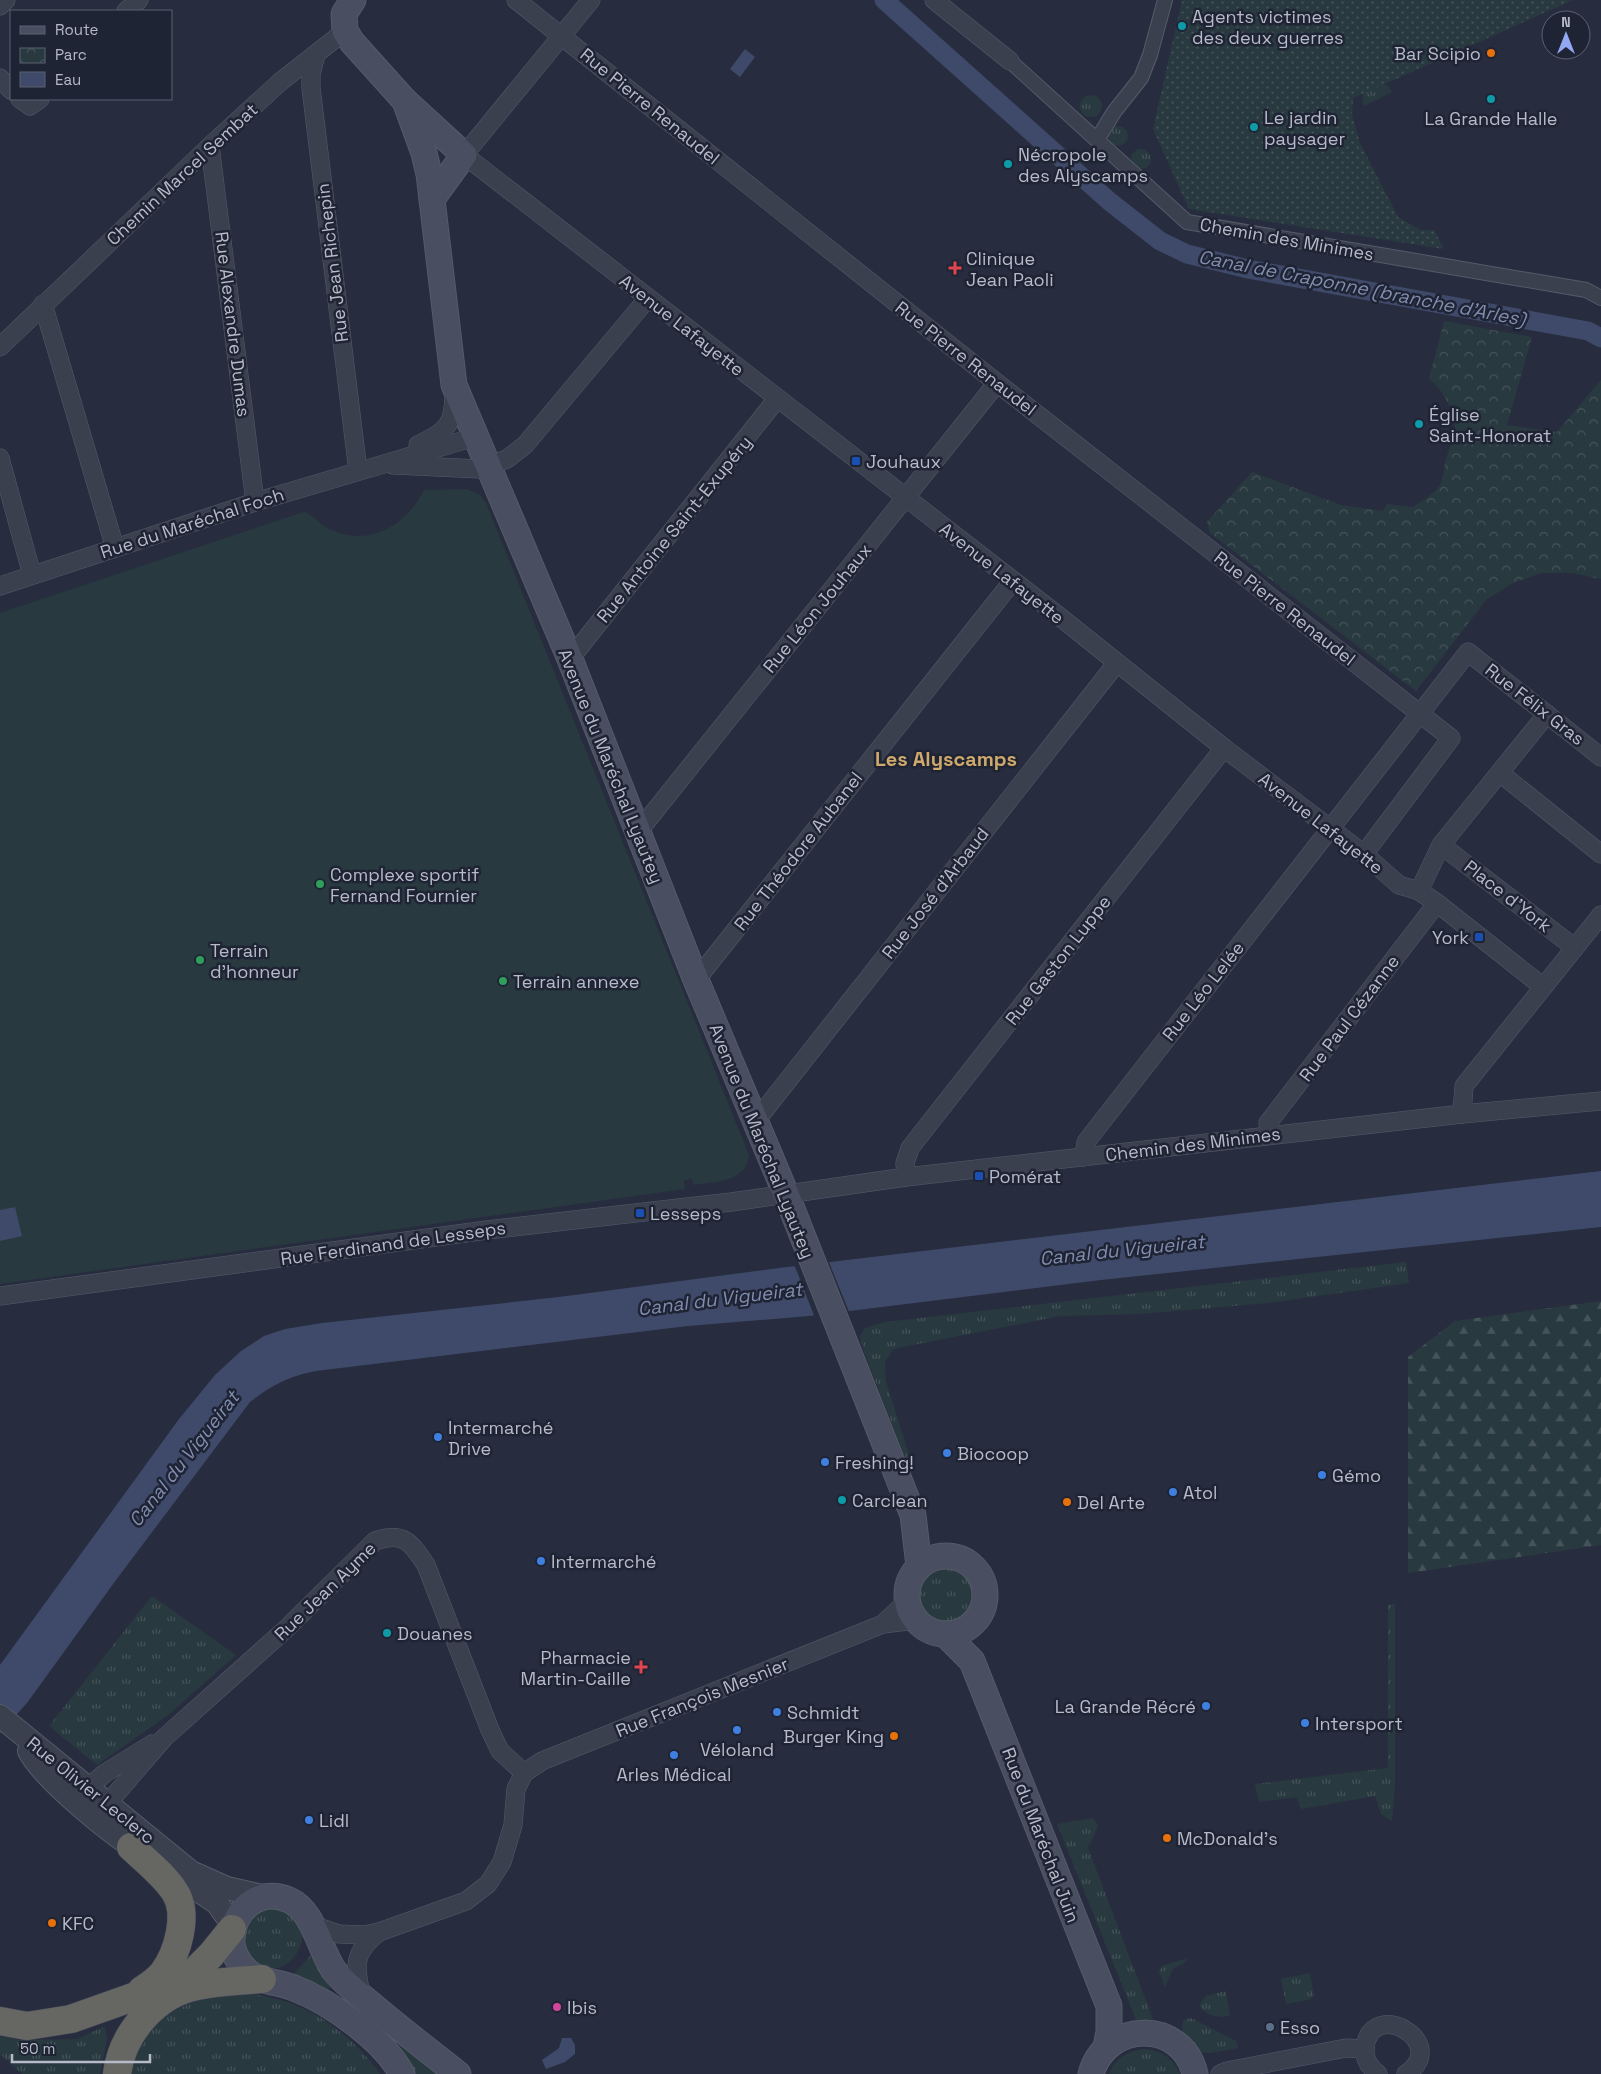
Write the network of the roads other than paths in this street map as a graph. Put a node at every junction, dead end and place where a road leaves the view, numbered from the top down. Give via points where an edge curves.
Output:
1 (6, 0) edge
2 (139, 0) edge
3 (353, 0) edge
4 (516, 0) edge
5 (591, 0) edge
6 (934, 0) edge
7 (1165, 0) edge
8 (0, 6) edge
9 (127, 10) edge
10 (345, 31) junction
11 (562, 36) junction
12 (316, 55) junction
13 (1010, 61) joint
14 (0, 78) edge
15 (10, 89) edge
16 (21, 100) edge
17 (39, 100) edge
18 (405, 101) junction
19 (1097, 140) junction
20 (210, 146) junction
21 (464, 155) junction
22 (432, 199) junction
23 (648, 298) junction
24 (1601, 298) edge
25 (44, 304) junction
26 (0, 346) edge
27 (997, 383) junction
28 (454, 385) junction
29 (777, 399) junction
30 (481, 450) junction
31 (0, 458) edge
32 (390, 464) junction
33 (358, 471) junction
34 (905, 499) junction
35 (255, 502) junction
36 (115, 548) junction
37 (32, 576) junction
38 (1012, 582) junction
39 (0, 586) edge
40 (1468, 652) joint
41 (570, 659) junction
42 (1116, 664) junction
43 (1420, 713) junction
44 (1547, 714) junction
45 (1224, 748) junction
46 (1601, 757) edge
47 (1500, 772) junction
48 (1330, 828) junction
49 (638, 832) junction
50 (1441, 845) junction
51 (1364, 854) junction
52 (1601, 854) edge
53 (1419, 891) junction
54 (1437, 903) junction
55 (1601, 915) edge
56 (1575, 948) junction
57 (696, 980) junction
58 (1542, 986) junction
59 (1598, 1097) edge
60 (1462, 1114) junction
61 (755, 1122) junction
62 (1270, 1135) junction
63 (1084, 1157) junction
64 (906, 1177) junction
65 (786, 1194) junction
66 (0, 1296) edge
67 (913, 1515) junction
68 (947, 1556) junction
69 (920, 1566) junction
70 (911, 1610) junction
71 (975, 1621) junction
72 (945, 1634) junction
73 (972, 1661) junction
74 (0, 1716) edge
75 (20, 1732) junction
76 (164, 1738) junction
77 (524, 1773) junction
78 (89, 1788) junction
79 (108, 1803) junction
80 (131, 1847) junction
81 (262, 1896) junction
82 (312, 1925) junction
83 (233, 1927) junction
84 (379, 1932) junction
85 (262, 1979) junction
86 (362, 1996) junction
87 (124, 2002) junction
88 (1110, 2009) junction
89 (0, 2021) edge
90 (1133, 2033) junction
91 (1106, 2047) junction
92 (1365, 2049) junction
93 (1194, 2069) edge
94 (1224, 2072) edge
95 (1091, 2073) edge
96 (117, 2074) edge
97 (402, 2074) edge
98 (458, 2074) edge
99 (1378, 2074) edge
100 (1406, 2074) edge

1 - 8 street
2 - 9 street
3 - 10 main road via 344,14
4 - 11 street, Rue Pierre Renaudel
5 - 11 street
6 - 13 street
7 - 19 street via 1150,55 1140,78
10 - 12 street, Chemin Marcel Sembat
10 - 18 main road
11 - 21 street
11 - 27 street, Rue Pierre Renaudel
12 - 20 street, Chemin Marcel Sembat via 280,82
12 - 33 street, Rue Jean Richepin via 311,88
13 - 19 street, Chemin des Minimes
14 - 15 street
16 - 17 street via 30,106
18 - 21 main road
18 - 22 main road, Avenue du Maréchal Lyautey via 424,153
19 - 24 street, Chemin des Minimes via 1187,222 1586,290
20 - 25 street, Chemin Marcel Sembat
20 - 35 street, Rue Alexandre Dumas
21 - 22 main road
21 - 23 street, Avenue Lafayette
22 - 28 main road, Avenue du Maréchal Lyautey
23 - 29 street, Avenue Lafayette
23 - 30 street via 525,445 507,458
25 - 26 street, Chemin Marcel Sembat
25 - 36 street
27 - 34 street, Rue Léon Jouhaux
27 - 43 street, Rue Pierre Renaudel
28 - 30 main road, Avenue du Maréchal Lyautey
28 - 32 street, Rue du Maréchal Foch via 452,419 446,427
29 - 34 street, Avenue Lafayette
29 - 41 street, Rue Antoine Saint-Exupéry
30 - 32 street, Rue du Maréchal Foch
30 - 32 street, Rue du Maréchal Foch via 480,469
30 - 41 main road, Avenue du Maréchal Lyautey
31 - 37 street
32 - 33 street, Rue du Maréchal Foch
33 - 35 street, Rue du Maréchal Foch
34 - 38 street, Avenue Lafayette
34 - 49 street, Rue Léon Jouhaux
35 - 36 street, Rue du Maréchal Foch
36 - 37 street, Rue du Maréchal Foch
37 - 39 street, Rue du Maréchal Foch
38 - 42 street, Avenue Lafayette
38 - 57 street, Rue Théodore Aubanel
40 - 43 street, Rue Léo Lelée
40 - 44 street, Rue Félix Gras
41 - 49 main road, Avenue du Maréchal Lyautey
42 - 45 street, Avenue Lafayette
42 - 61 street, Rue José d'Arbaud
43 - 48 street, Rue Léo Lelée
43 - 51 street, Rue Pierre Renaudel via 1451,738
44 - 46 street, Rue Félix Gras
44 - 47 street
45 - 48 street, Avenue Lafayette
45 - 64 street, Rue Gaston Luppe via 910,1148 905,1163
47 - 50 street
47 - 52 street
48 - 51 street, Avenue Lafayette
48 - 63 street, Rue Léo Lelée via 1086,1142
49 - 57 main road, Avenue du Maréchal Lyautey
50 - 53 street
50 - 56 street, Place d'York
51 - 53 street, Avenue Lafayette via 1399,886
53 - 54 street, Avenue Lafayette
54 - 58 street, Avenue Lafayette
54 - 62 street, Rue Paul Cézanne via 1268,1123
55 - 56 street
56 - 58 street
57 - 61 main road, Avenue du Maréchal Lyautey
58 - 60 street via 1464,1086
59 - 60 street, Chemin des Minimes
60 - 62 street, Chemin des Minimes
61 - 65 main road, Avenue du Maréchal Lyautey
62 - 63 street, Chemin des Minimes
63 - 64 street, Chemin des Minimes
64 - 65 street, Chemin des Minimes
65 - 66 street, Rue Ferdinand de Lesseps via 487,1230
65 - 67 main road, Avenue du Maréchal Lyautey
67 - 68 main road
67 - 69 main road
68 - 69 main road
68 - 71 main road via 964,1561 982,1580 983,1606
69 - 70 main road via 909,1582
70 - 72 main road via 934,1632
70 - 77 street, Rue François Mesnier via 542,1760
71 - 72 main road via 961,1631
71 - 73 main road, Rue du Maréchal Juin
72 - 73 main road, Rue du Maréchal Juin
73 - 88 main road, Rue du Maréchal Juin
74 - 75 street
75 - 78 street, Rue Olivier Leclerc
75 - 80 street, Rue Olivier Leclerc via 32,1756 60,1788
76 - 77 street, Rue Jean Ayme via 287,1628 375,1541 387,1536 399,1537 413,1545 426,1565 500,1751
76 - 78 street, Rue Jean Ayme via 120,1763
76 - 79 street, Rue Jean Ayme
77 - 84 street via 516,1789 513,1825 502,1862 488,1884 466,1901
78 - 79 street, Rue Olivier Leclerc
79 - 81 street, Rue Olivier Leclerc via 191,1872 227,1888
80 - 83 street, Rue Olivier Leclerc via 158,1862 216,1904
80 - 87 highway via 175,1892 181,1904 180,1933 174,1954 163,1973
81 - 82 main road, Rue Olivier Leclerc via 277,1896 298,1905
81 - 83 main road via 237,1915
82 - 84 street via 339,1934
82 - 86 main road, Rue Olivier Leclerc via 333,1969
83 - 85 main road via 232,1945 238,1960 248,1972
83 - 87 highway via 190,1975
84 - 86 street via 367,1941 357,1960
85 - 96 highway via 195,1986 164,1999 135,2027 125,2044
85 - 97 main road via 285,1984 323,2001 379,2046 396,2062
86 - 98 main road, Rue Olivier Leclerc
87 - 89 highway via 71,2020 28,2026
88 - 90 main road, Rue du Maréchal Juin
88 - 91 main road, Rue du Maréchal Juin
90 - 91 main road
90 - 93 main road via 1150,2033 1177,2044
91 - 95 main road
92 - 94 street via 1346,2048
92 - 99 street via 1367,2063
92 - 100 street via 1369,2036 1380,2027 1394,2024 1408,2030 1414,2035 1419,2048 1416,2064
93 - 94 street

